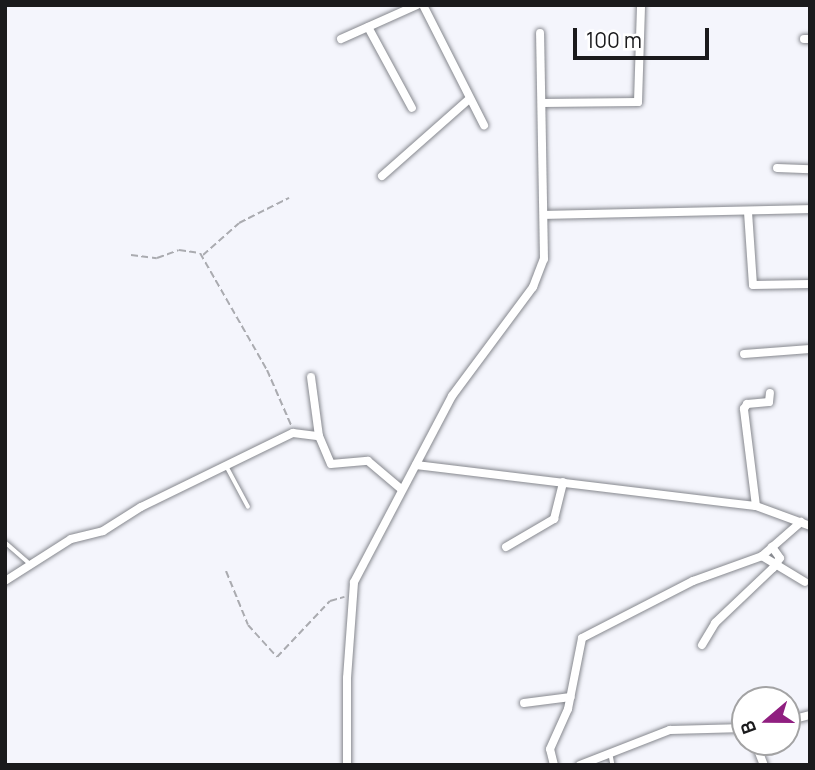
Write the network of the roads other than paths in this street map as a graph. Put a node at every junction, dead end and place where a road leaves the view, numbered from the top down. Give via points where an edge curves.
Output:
1 (417, 5) edge
2 (423, 5) edge
3 (641, 5) edge
4 (368, 27) junction
5 (540, 33) dead end
6 (341, 39) dead end
7 (469, 99) junction
8 (542, 103) junction
9 (412, 108) dead end
10 (484, 125) dead end
11 (777, 168) dead end
12 (810, 169) edge
13 (382, 176) dead end
14 (810, 209) edge
15 (748, 212) junction
16 (545, 215) junction
17 (810, 284) edge
18 (810, 349) edge
19 (744, 354) dead end
20 (311, 377) dead end
21 (770, 393) dead end
22 (319, 436) junction
23 (225, 464) junction
24 (416, 465) junction
25 (563, 482) junction
26 (401, 489) junction
27 (248, 506) dead end
28 (756, 506) junction
29 (805, 524) edge
30 (5, 542) edge
31 (506, 547) dead end
32 (772, 547) junction
33 (762, 556) junction
34 (777, 563) junction
35 (32, 565) junction
36 (5, 581) edge
37 (805, 582) dead end
38 (702, 645) dead end
39 (570, 697) junction
40 (524, 703) dead end
41 (731, 728) edge
42 (611, 755) junction
43 (347, 765) edge
44 (554, 765) edge
45 (580, 765) edge
46 (613, 765) edge

1 - 4 street
2 - 7 street
3 - 8 street via 638,102
4 - 6 street
4 - 9 street
5 - 8 street
7 - 10 street
7 - 13 street
8 - 16 street
11 - 12 street
14 - 15 street
15 - 16 street
15 - 17 street via 753,285
16 - 24 street via 544,259 533,287 452,396
18 - 19 street
20 - 22 street
21 - 28 street via 769,402 747,404 744,409
22 - 23 street via 293,433
22 - 26 street via 328,463 368,461
23 - 27 lane
23 - 35 street via 110,528 71,539
24 - 25 street
24 - 26 street
25 - 28 street
25 - 31 street via 554,519
26 - 43 street via 358,574 352,596
28 - 29 street
29 - 32 street
30 - 35 lane
32 - 33 street
32 - 34 street via 780,558
33 - 34 street
33 - 39 street via 693,581 582,638
34 - 37 street
34 - 38 street via 716,623
35 - 36 street
39 - 40 street
39 - 44 street via 552,744
41 - 42 street via 670,730
42 - 45 street
42 - 46 lane

